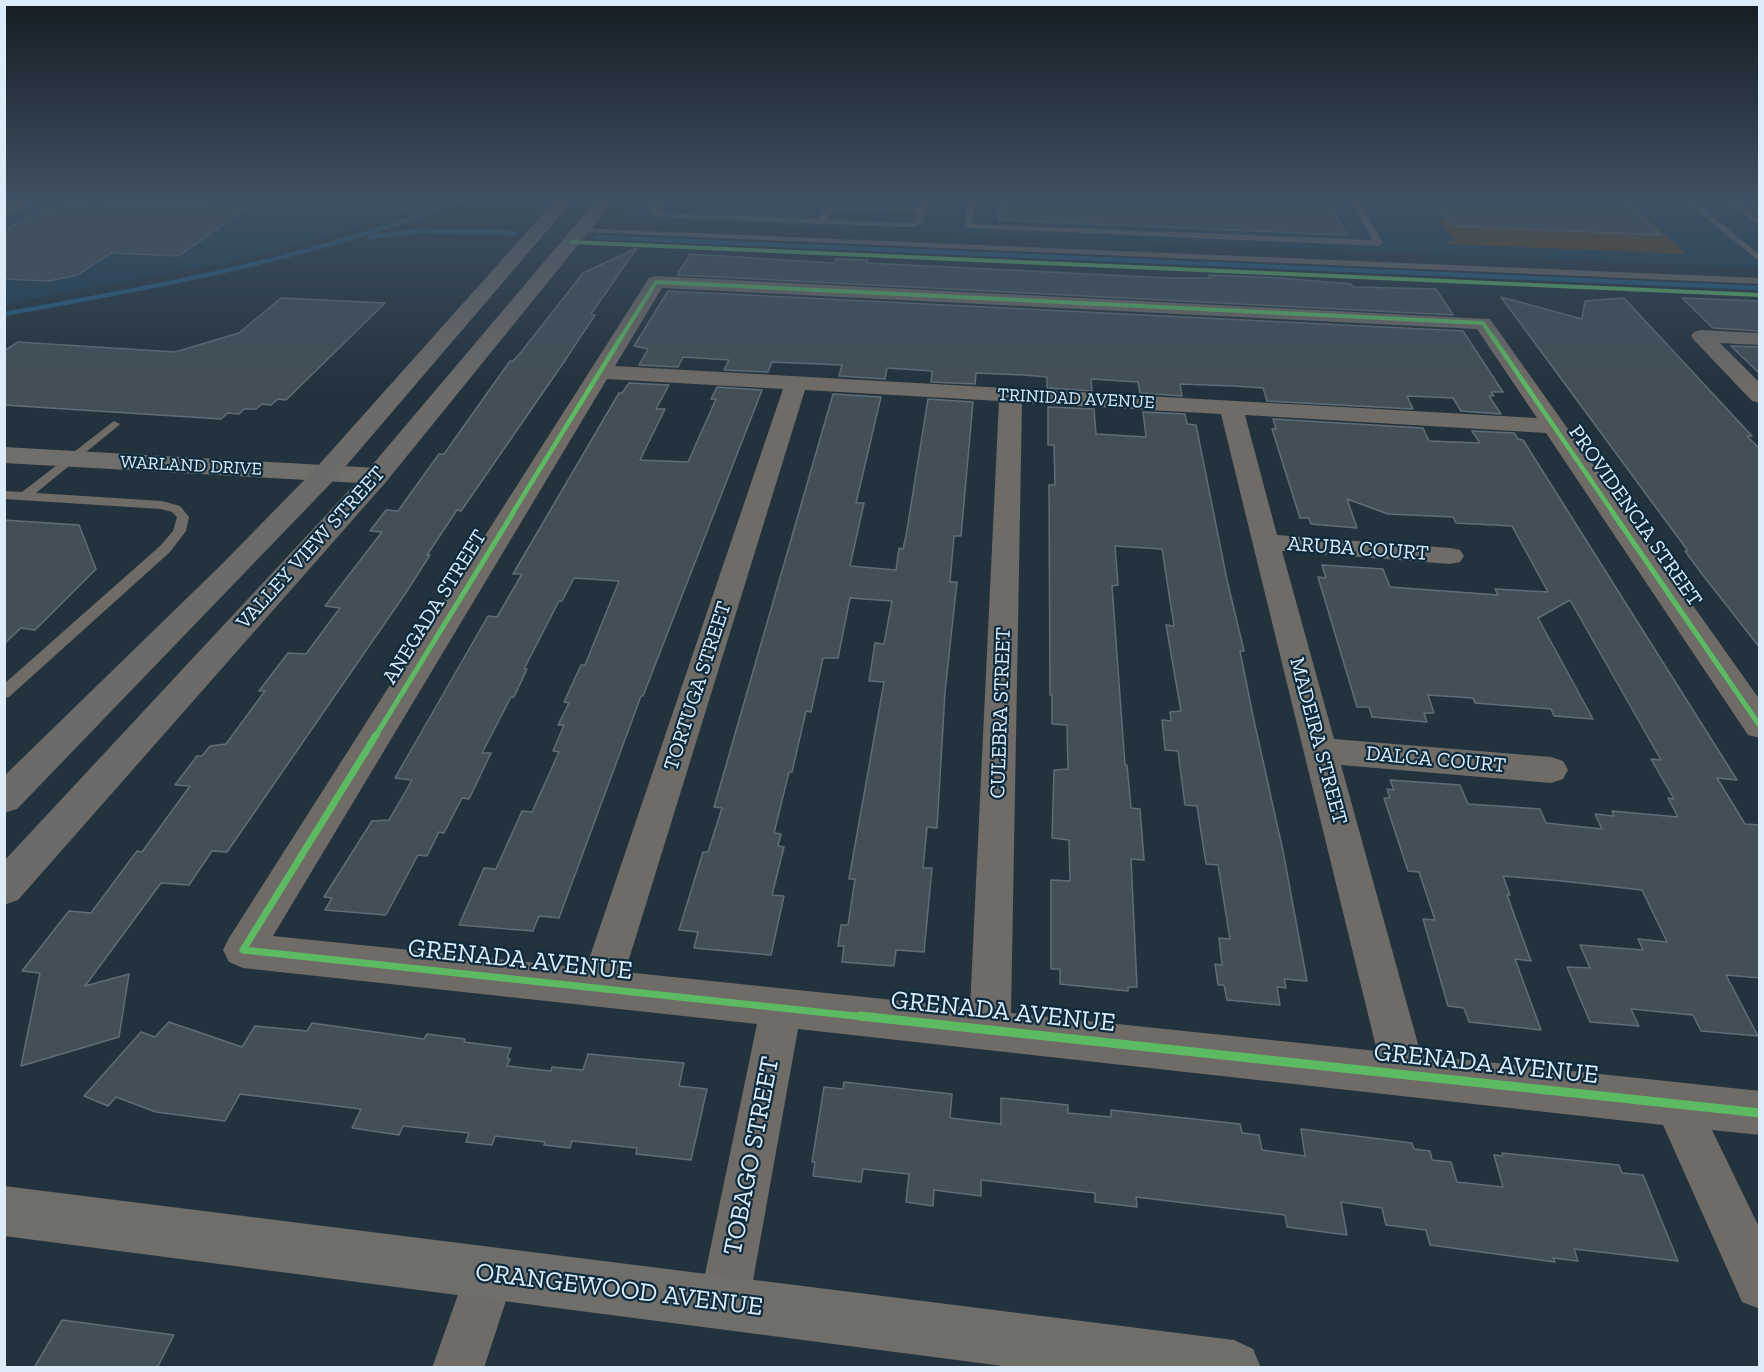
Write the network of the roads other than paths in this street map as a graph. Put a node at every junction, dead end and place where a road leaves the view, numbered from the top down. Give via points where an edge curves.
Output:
1 (510, 262) edge
2 (554, 262) edge
3 (1321, 262) edge
4 (1760, 281) edge
5 (1483, 324) joint
6 (1760, 339) edge
7 (599, 372) junction
8 (796, 383) junction
9 (1011, 395) junction
10 (1760, 396) edge
11 (1231, 408) junction
12 (114, 424) dead end
13 (1552, 426) junction
14 (4, 455) edge
15 (70, 459) junction
16 (325, 474) junction
17 (377, 476) junction
18 (4, 495) edge
19 (25, 496) junction
20 (1266, 542) junction
21 (1450, 556) dead end
22 (1746, 686) edge
23 (4, 693) edge
24 (1760, 726) edge
25 (1321, 751) junction
26 (1551, 770) dead end
27 (4, 799) edge
28 (4, 888) edge
29 (243, 950) joint
30 (600, 988) junction
31 (781, 1008) junction
32 (990, 1031) junction
33 (1405, 1075) junction
34 (1676, 1104) junction
35 (1760, 1113) edge
36 (4, 1211) edge
37 (490, 1273) junction
38 (1760, 1284) edge
39 (724, 1304) junction
40 (458, 1368) edge
41 (1234, 1368) edge

1 - 16 main road, VALLEY VIEW STREET
2 - 17 main road, VALLEY VIEW STREET
3 - 4 lane
5 - 7 street, ANEGADA STREET via 656,282
5 - 13 street, PROVIDENCIA STREET
6 - 10 street via 1701,336
7 - 8 street, TRINIDAD AVENUE
7 - 29 street, ANEGADA STREET
8 - 9 street, TRINIDAD AVENUE
8 - 30 street, TORTUGA STREET
9 - 11 street, TRINIDAD AVENUE
9 - 32 street, CULEBRA STREET
11 - 13 street, TRINIDAD AVENUE
11 - 20 street, MADEIRA STREET
12 - 15 lane
13 - 22 street, PROVIDENCIA STREET
14 - 15 street, WARLAND DRIVE
15 - 16 street, WARLAND DRIVE
15 - 19 lane
16 - 17 street, WARLAND DRIVE
16 - 27 main road, VALLEY VIEW STREET
17 - 28 main road, VALLEY VIEW STREET
18 - 19 lane
19 - 23 lane via 162,505 176,509 183,517 183,525 165,549
20 - 21 street, ARUBA COURT
20 - 25 street, MADEIRA STREET
22 - 24 street, PROVIDENCIA STREET
25 - 26 street, DALCA COURT
25 - 33 street, MADEIRA STREET
29 - 30 street, GRENADA AVENUE
30 - 31 street, GRENADA AVENUE
31 - 32 street, GRENADA AVENUE
31 - 39 street, TOBAGO STREET
32 - 33 street, GRENADA AVENUE
33 - 34 street, GRENADA AVENUE
34 - 35 street, GRENADA AVENUE
34 - 38 street
36 - 37 street, ORANGEWOOD AVENUE
37 - 39 street, ORANGEWOOD AVENUE
37 - 40 street
39 - 41 street, ORANGEWOOD AVENUE

